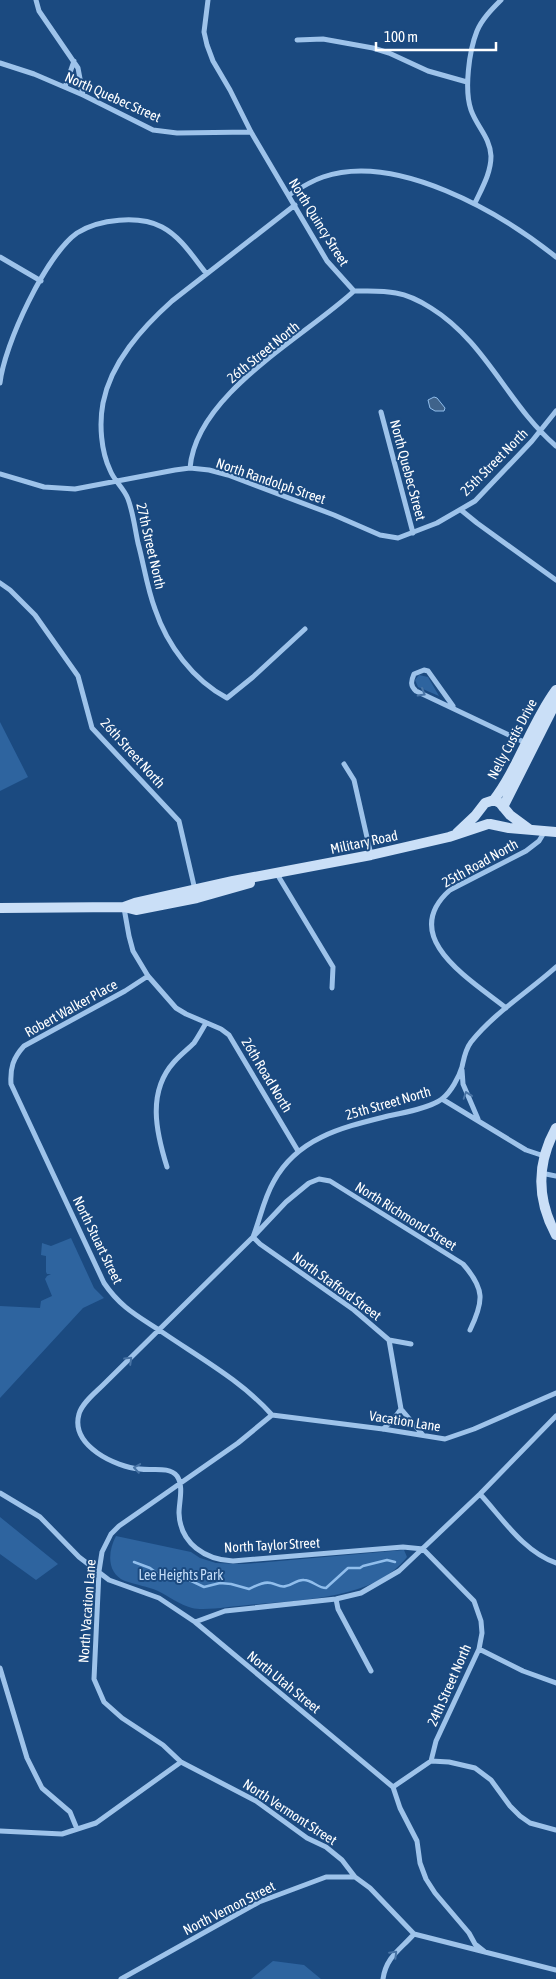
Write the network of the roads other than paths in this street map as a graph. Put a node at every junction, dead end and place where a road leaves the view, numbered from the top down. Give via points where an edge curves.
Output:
1 (36, 0) edge
2 (208, 0) edge
3 (501, 0) edge
4 (297, 40) dead end
5 (74, 61) junction
6 (0, 63) edge
7 (467, 82) junction
8 (65, 87) junction
9 (83, 95) junction
10 (251, 132) junction
11 (289, 195) junction
12 (475, 203) junction
13 (295, 205) junction
14 (556, 256) edge
15 (0, 257) edge
16 (206, 274) junction
17 (41, 281) junction
18 (354, 291) junction
19 (0, 383) edge
20 (556, 411) edge
21 (381, 412) dead end
22 (540, 431) junction
23 (556, 446) edge
24 (190, 468) junction
25 (0, 474) edge
26 (116, 480) junction
27 (462, 510) junction
28 (413, 533) junction
29 (556, 580) edge
30 (0, 583) edge
31 (305, 629) dead end
32 (556, 690) edge
33 (556, 702) edge
34 (452, 706) junction
35 (529, 744) junction
36 (344, 764) dead end
37 (493, 801) junction
38 (503, 807) junction
39 (480, 810) junction
40 (489, 824) junction
41 (529, 829) junction
42 (545, 830) junction
43 (556, 832) edge
44 (456, 834) junction
45 (371, 855) junction
46 (277, 874) junction
47 (196, 894) junction
48 (0, 908) edge
49 (124, 908) junction
50 (556, 967) edge
51 (148, 976) junction
52 (332, 988) dead end
53 (506, 1008) junction
54 (206, 1023) junction
55 (12, 1065) joint
56 (462, 1068) junction
57 (442, 1099) junction
58 (478, 1119) junction
59 (556, 1128) edge
60 (298, 1150) junction
61 (544, 1156) junction
62 (167, 1167) dead end
63 (541, 1172) junction
64 (556, 1176) edge
65 (277, 1210) joint
66 (556, 1235) edge
67 (253, 1238) junction
68 (159, 1330) junction
69 (470, 1330) dead end
70 (389, 1340) junction
71 (412, 1344) dead end
72 (556, 1393) edge
73 (400, 1409) junction
74 (272, 1415) junction
75 (556, 1416) edge
76 (383, 1429) junction
77 (423, 1435) junction
78 (180, 1482) junction
79 (0, 1493) edge
80 (480, 1494) junction
81 (423, 1549) junction
82 (556, 1564) edge
83 (99, 1572) junction
84 (336, 1600) junction
85 (195, 1622) junction
86 (479, 1649) junction
87 (0, 1668) edge
88 (371, 1671) dead end
89 (2, 1683) edge
90 (556, 1683) edge
91 (431, 1761) junction
92 (181, 1762) junction
93 (394, 1787) junction
94 (77, 1829) junction
95 (556, 1830) edge
96 (0, 1832) edge
97 (355, 1877) junction
98 (414, 1934) junction
99 (485, 1952) junction
100 (556, 1970) edge
101 (120, 1979) edge
102 (383, 1979) edge

1 - 5 street via 39,11
2 - 10 street, North Quincy Street via 204,32 207,45
3 - 7 street via 477,30
4 - 7 street via 323,39 373,48 428,71
5 - 8 street
5 - 9 street
6 - 8 street, North Quebec Street
7 - 12 street via 468,100 485,134 491,156 487,178
8 - 9 street, North Quebec Street
9 - 10 street, North Quebec Street via 153,130 177,133
10 - 11 street, North Quincy Street
11 - 12 street via 324,177 346,172 372,172 404,177
11 - 13 street, North Quincy Street
12 - 14 street
13 - 16 street, 27th Street North
13 - 18 street, North Quincy Street via 327,261
15 - 17 street
16 - 17 street via 169,231 148,222 120,221 98,224 78,233 60,250
16 - 26 street, 27th Street North via 134,339 115,371 103,403 102,432 106,460
17 - 19 street via 12,337
18 - 22 street via 397,293 420,301 442,315 472,342
18 - 24 street, 26th Street North via 329,314 246,376 219,405 199,435
20 - 22 street, 25th Street North
21 - 28 street, North Quebec Street
22 - 23 street
22 - 27 street, 25th Street North via 498,478
24 - 26 street, North Randolph Street
24 - 28 street, North Randolph Street via 228,475 384,537 398,538
25 - 26 street, North Randolph Street via 23,482 75,489
26 - 31 street, 27th Street North via 128,498 152,600 163,629 186,664 209,688 227,698
27 - 28 street, 25th Street North
27 - 29 street
30 - 47 street, 26th Street North via 35,615 78,676 92,728 180,821
32 - 35 main road, Nelly Custis Drive
33 - 35 main road, Nelly Custis Drive
34 -> 34 street via 428,671 414,674 411,680 414,689
34 - 35 street
35 - 37 main road, Nelly Custis Drive
35 - 38 main road, Nelly Custis Drive
36 - 45 street via 354,780
37 - 38 main road via 498,801
37 - 39 main road via 485,803
38 - 40 main road via 498,818
38 - 41 main road
39 - 40 main road via 482,822
39 - 44 main road
40 - 41 main road, Military Road
40 - 44 main road, Military Road
41 - 42 main road, Military Road
42 - 43 main road, Military Road
42 - 53 street, 25th Road North via 539,841 526,851 450,890 432,917 434,940 442,955
44 - 45 main road, Military Road
45 - 46 main road, Military Road
46 - 47 main road, Military Road via 234,889
46 - 52 street via 333,967
47 - 49 main road, Military Road via 136,910
48 - 49 main road, Military Road
49 - 51 street, 26th Road North via 133,951
50 - 53 street, 25th Street North
51 - 54 street, 26th Road North via 176,1008
51 - 55 street, Robert Walker Place via 24,1046
53 - 56 street, 25th Street North via 471,1042
54 - 60 street, 26th Road North via 221,1028 235,1044
54 - 62 street via 194,1042 174,1062 157,1097 157,1133
55 - 68 street, North Stuart Street via 11,1084 104,1283 125,1308
56 - 57 street, 25th Street North
58 -> 56 street via 463,1084
57 - 58 street
57 - 60 street, 25th Street North via 343,1127
58 - 61 street via 526,1150
59 - 61 main road
60 - 67 street, 25th Street North via 273,1182
61 - 63 main road
63 - 64 street
63 - 66 main road via 544,1206
65 - 67 street, 25th Street North
65 - 69 street, North Richmond Street via 309,1183 319,1179 330,1181 463,1264 475,1278 482,1300
67 - 68 street, 25th Street North
67 - 70 street, North Stafford Street via 354,1310
68 - 74 street, North Stuart Street via 255,1396
78 -> 68 street, 25th Street North via 170,1471 140,1469 110,1460 88,1445 79,1430 79,1414 86,1403
70 - 71 street
70 - 73 street
72 - 77 street, Vacation Lane via 445,1439
73 - 76 street
73 - 77 street
74 - 76 street, Vacation Lane
74 - 78 street, North Vacation Lane via 238,1443
75 - 80 street
76 - 77 street, Vacation Lane
78 - 81 street, North Taylor Street via 179,1513 183,1532 198,1550 217,1559 233,1561 403,1546
78 - 83 street, North Vacation Lane via 111,1534 102,1552
79 - 83 street, North Utah Street via 40,1517 79,1557
80 - 81 street
80 - 82 street via 527,1547
81 - 84 street via 399,1571 361,1593
81 - 86 street, 24th Street North via 474,1601 481,1621
83 - 85 street, North Utah Street via 109,1580 159,1598
83 - 92 street, North Vacation Lane via 94,1680 104,1702
84 - 85 street via 225,1611
84 - 88 street
85 - 93 street, North Utah Street
86 - 90 street
86 - 91 street, 24th Street North via 436,1741
87 - 89 street
89 - 94 street via 27,1758 42,1788 70,1812
91 - 93 street
91 - 95 street via 475,1768 491,1780 520,1816
92 - 94 street via 96,1822
92 - 97 street, North Vermont Street via 256,1801 294,1829 326,1847
93 - 99 street via 416,1841 426,1879 474,1944
94 - 96 street via 62,1834
97 - 98 street, North Vermont Street via 370,1888
97 - 101 street, North Vernon Street via 326,1877 259,1902
98 - 99 street
102 -> 98 street via 389,1959
99 - 100 street

